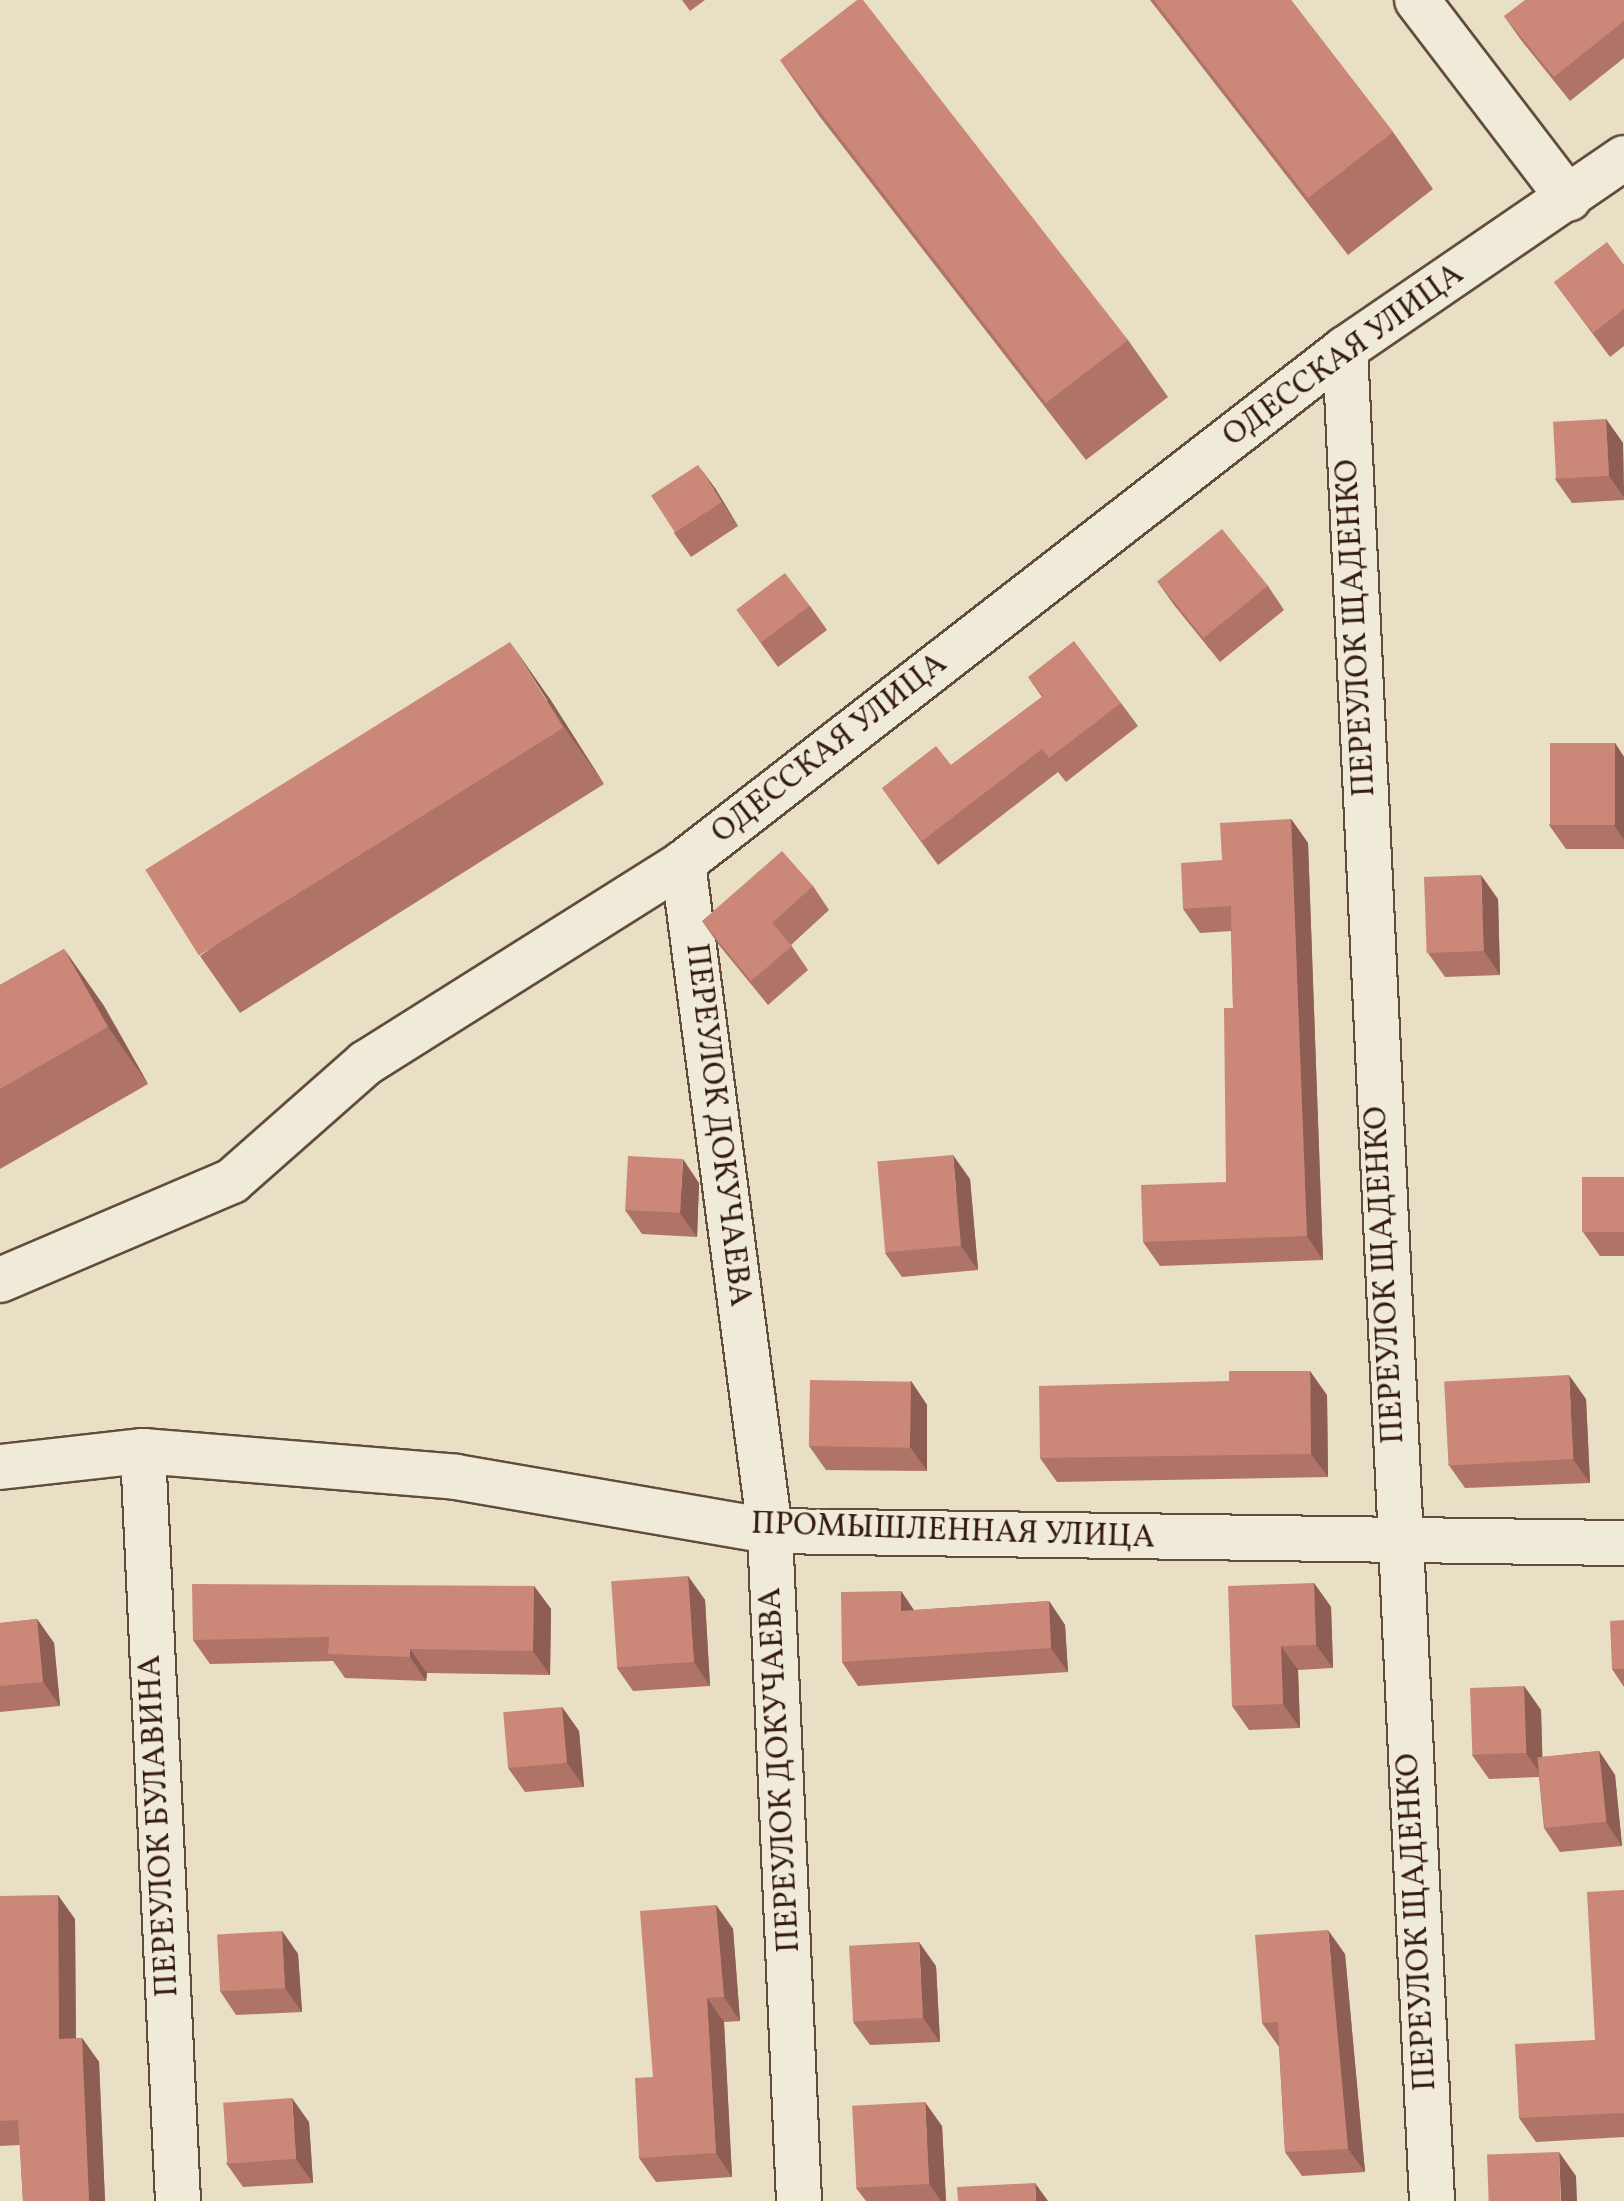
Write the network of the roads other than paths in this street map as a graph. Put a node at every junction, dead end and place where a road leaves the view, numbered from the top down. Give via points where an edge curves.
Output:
1 (1417, 0) edge
2 (1624, 158) edge
3 (1569, 199) junction
4 (1345, 349) junction
5 (683, 863) junction
6 (0, 1280) edge
7 (143, 1451) junction
8 (0, 1467) edge
9 (770, 1531) junction
10 (1399, 1543) junction
11 (1624, 1543) edge
12 (178, 2201) edge
13 (799, 2201) edge
14 (1432, 2201) edge

1 - 3 street
2 - 3 street, ОДЕССКАЯ УЛИЦА
3 - 4 street, ОДЕССКАЯ УЛИЦА
4 - 5 street, ОДЕССКАЯ УЛИЦА
4 - 10 street, ПЕРЕУЛОК ЩАДЕНКО
5 - 6 street, ОДЕССКАЯ УЛИЦА via 366,1063 232,1181
5 - 9 street, ПЕРЕУЛОК ДОКУЧАЕВА
7 - 8 street, ПРОМЫШЛЕННАЯ УЛИЦА
7 - 9 street, ПРОМЫШЛЕННАЯ УЛИЦА via 456,1477
7 - 12 street, ПЕРЕУЛОК БУЛАВИНА
9 - 10 street, ПРОМЫШЛЕННАЯ УЛИЦА
9 - 13 street, ПЕРЕУЛОК ДОКУЧАЕВА
10 - 11 street, ПРОМЫШЛЕННАЯ УЛИЦА
10 - 14 street, ПЕРЕУЛОК ЩАДЕНКО

